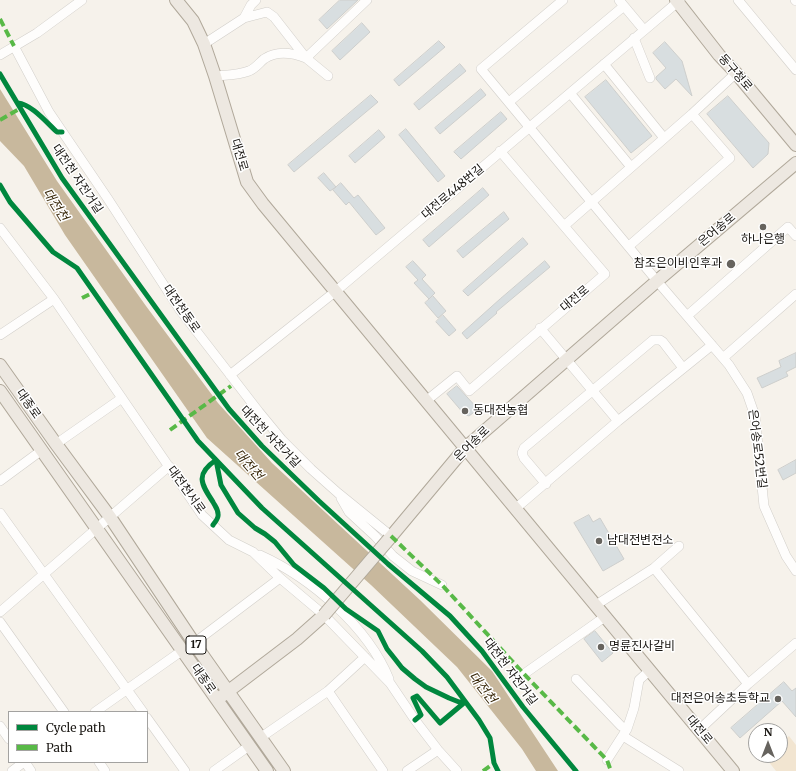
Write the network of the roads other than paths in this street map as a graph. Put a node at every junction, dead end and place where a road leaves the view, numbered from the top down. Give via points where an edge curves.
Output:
1 (82, 0) edge
2 (176, 0) edge
3 (256, 0) edge
4 (367, 0) edge
5 (738, 0) edge
6 (678, 1) edge
7 (559, 2) edge
8 (621, 3) edge
9 (244, 18) junction
10 (644, 30) junction
11 (634, 38) junction
12 (204, 44) junction
13 (14, 46) junction
14 (0, 54) edge
15 (306, 58) junction
16 (604, 64) junction
17 (796, 70) edge
18 (736, 73) junction
19 (216, 76) junction
20 (328, 76) dead end
21 (650, 78) dead end
22 (570, 93) junction
23 (509, 102) junction
24 (692, 114) junction
25 (530, 127) junction
26 (664, 138) junction
27 (796, 145) edge
28 (500, 151) junction
29 (796, 163) edge
30 (631, 167) junction
31 (592, 201) junction
32 (564, 226) junction
33 (0, 228) edge
34 (796, 236) edge
35 (629, 246) junction
36 (657, 281) junction
37 (336, 291) junction
38 (796, 294) edge
39 (54, 299) junction
40 (687, 316) junction
41 (540, 328) junction
42 (0, 335) edge
43 (712, 345) junction
44 (723, 358) junction
45 (566, 359) junction
46 (0, 365) edge
47 (683, 368) junction
48 (230, 375) junction
49 (592, 390) junction
50 (0, 391) edge
51 (122, 398) junction
52 (426, 401) junction
53 (618, 421) junction
54 (56, 444) junction
55 (465, 448) junction
56 (42, 450) junction
57 (169, 466) junction
58 (0, 481) edge
59 (546, 484) junction
60 (338, 493) junction
61 (515, 509) junction
62 (0, 513) edge
63 (110, 517) junction
64 (97, 529) junction
65 (390, 537) junction
66 (679, 546) dead end
67 (253, 552) junction
68 (654, 568) junction
69 (796, 571) edge
70 (44, 573) junction
71 (280, 578) junction
72 (442, 585) dead end
73 (596, 605) junction
74 (0, 612) edge
75 (324, 615) junction
76 (606, 616) junction
77 (0, 622) edge
78 (194, 643) junction
79 (796, 643) edge
80 (183, 650) junction
81 (365, 657) junction
82 (649, 671) junction
83 (524, 674) dead end
84 (576, 679) dead end
85 (390, 683) junction
86 (748, 684) junction
87 (127, 690) junction
88 (228, 691) junction
89 (328, 691) junction
90 (217, 699) junction
91 (63, 711) edge
92 (97, 711) edge
93 (142, 711) edge
94 (148, 719) edge
95 (0, 726) edge
96 (698, 730) junction
97 (625, 733) junction
98 (8, 738) edge
99 (260, 738) junction
100 (249, 746) junction
101 (438, 750) junction
102 (607, 760) dead end
103 (23, 763) edge
104 (25, 763) edge
105 (12, 771) edge
106 (31, 771) edge
107 (185, 771) edge
108 (214, 771) edge
109 (267, 771) edge
110 (284, 771) edge
111 (383, 771) edge
112 (407, 771) edge
113 (457, 771) edge
114 (679, 771) edge
115 (733, 771) edge

1 - 13 street via 37,33
2 - 12 main road, 대전로 via 192,21
3 - 9 street
4 - 15 street
5 - 17 street
6 - 10 street, 대전로448번길
6 - 18 main road, 동구청로
7 - 23 street, 은어송로52번길 via 481,69
8 - 10 street
8 - 23 street
9 - 12 street
9 - 15 street via 267,12 274,17
10 - 11 street, 대전로448번길
11 - 16 street, 대전로448번길
11 - 21 street
12 - 19 main road, 대전로
13 - 14 street
13 - 48 street, 대전천동로 via 48,112 180,310
15 - 19 street via 283,53 265,59 248,71
15 - 20 street
16 - 22 street, 대전로448번길
16 - 26 street
18 - 24 street
18 - 27 main road, 동구청로
19 - 37 main road, 대전로 via 247,182
22 - 25 street, 대전로448번길
22 - 30 street
23 - 25 street, 은어송로52번길
24 - 26 street
24 - 35 street via 730,158
25 - 28 street, 대전로448번길
25 - 31 street, 은어송로52번길
26 - 30 street
28 - 32 street, 대전로
28 - 37 street, 대전로448번길
29 - 36 main road, 은어송로
30 - 31 street
31 - 32 street
31 - 35 street, 은어송로52번길
32 - 41 street, 대전로 via 604,274
33 - 39 street, 대전천서로
34 - 40 street via 788,227
35 - 36 street, 은어송로52번길
36 - 40 street, 은어송로52번길
36 - 45 main road, 은어송로
37 - 48 street
37 - 52 main road, 대전로
38 - 44 street
39 - 42 street
39 - 51 street, 대전천서로
40 - 43 street, 은어송로52번길
41 - 45 street
41 - 52 street, 대전로 via 469,391 457,376
43 - 44 street, 은어송로52번길
43 - 47 street
44 - 69 street, 은어송로52번길 via 750,400 755,416 764,506 786,556
45 - 49 street
45 - 55 main road, 은어송로
46 - 54 main road, 대종로 / 17
47 - 49 street via 663,342 653,340
47 - 53 street
48 - 60 street, 대전천동로 via 282,440
49 - 53 street
49 - 59 street via 524,448 524,458
50 - 56 main road, 대종로 / 17
51 - 54 street
51 - 57 street, 대전천서로
52 - 55 main road, 대전로
53 - 59 street
54 - 63 main road, 대종로 / 17
55 - 61 main road, 대전로
55 - 65 main road, 은어송로
56 - 58 street
56 - 64 main road, 대종로 / 17
57 - 63 street
57 - 67 street, 대전천서로 via 202,515 229,540
59 - 61 street
60 - 65 street, 대전천동로
60 - 72 street via 349,512 394,556 412,571
61 - 73 main road, 대전로
62 - 70 street
63 - 64 street
63 - 78 main road, 대종로 / 17
64 - 70 street
64 - 80 main road, 대종로 / 17
65 - 75 main road, 은어송로, bridge
66 - 68 street
67 - 71 street, 대전천서로
67 - 85 street via 295,573 339,609 367,641
68 - 73 street
68 - 86 street
70 - 74 street
70 - 87 street
71 - 75 street, 대전천서로
71 - 78 street
73 - 76 main road, 대전로
75 - 81 street, 대전천서로
75 - 88 main road
76 - 82 main road, 대전로
76 - 83 street
77 - 91 street
78 - 88 main road, 대종로 / 17
79 - 86 street
80 - 87 street
80 - 90 main road, 대종로 / 17
81 - 85 street, 대전천서로
81 - 89 street
82 - 96 main road, 대전로
82 - 97 street via 640,680
84 - 97 street
85 - 101 street, 대전천서로
86 - 96 street
87 - 92 street
87 - 93 street
88 - 90 main road
88 - 99 main road, 대종로 / 17
89 - 99 street
89 - 111 street
90 - 100 main road, 대종로 / 17
94 - 107 street
95 - 98 street
96 - 115 main road, 대전로
97 - 102 street
97 - 114 street
99 - 110 main road, 대종로 / 17
100 - 108 street
100 - 109 main road, 대종로 / 17
101 - 112 street
101 - 113 street, 대전천서로
103 - 105 street
104 - 106 street

